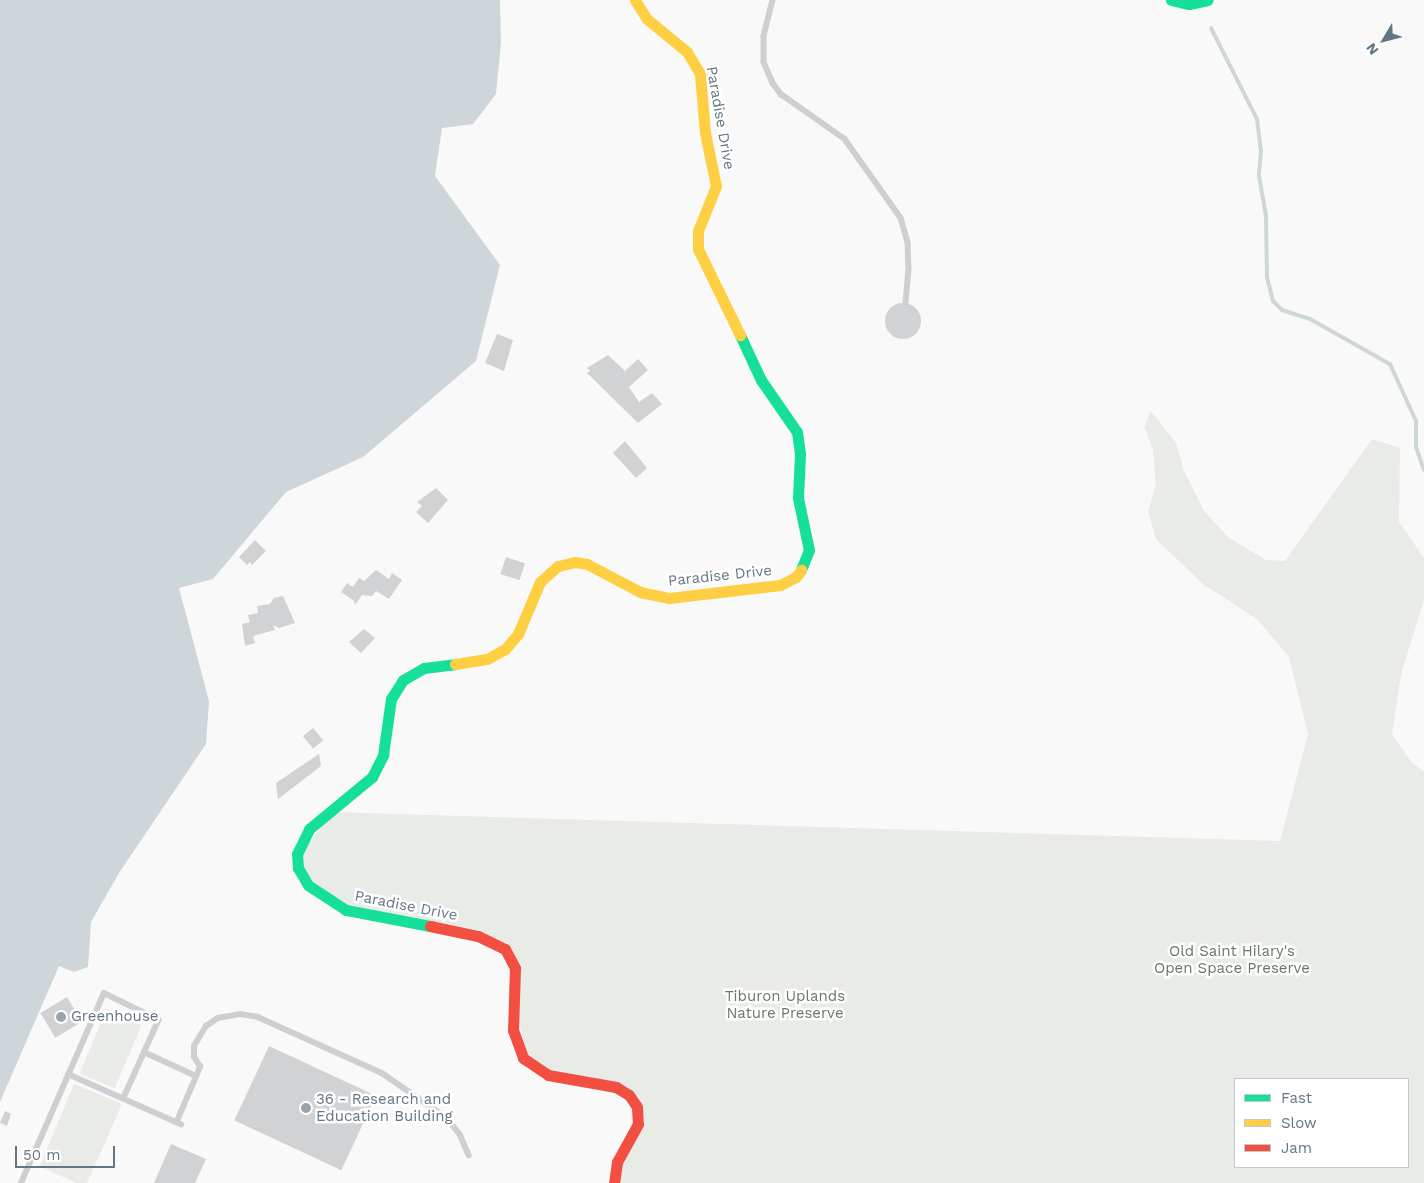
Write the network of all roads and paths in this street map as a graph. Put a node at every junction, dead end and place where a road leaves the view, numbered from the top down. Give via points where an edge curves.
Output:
1 (773, 0) edge
2 (1171, 0) edge
3 (1208, 0) edge
4 (636, 1) edge
5 (906, 303) dead end
6 (144, 1052) junction
7 (68, 1074) junction
8 (196, 1076) junction
9 (124, 1098) junction
10 (469, 1155) dead end
11 (21, 1183) edge
12 (614, 1183) edge

1 - 5 lane via 764,36 764,62 773,83 781,94 845,139 901,218 908,242
2 - 3 street via 1189,4
4 - 12 street, Paradise Drive via 647,19 687,52 700,74 705,133 716,178 713,199 698,231 698,249 761,380 797,432 800,454 798,498 809,550 806,563 796,577 780,584 669,598 640,592 587,564 575,562 558,566 540,582 518,634 505,650 487,659 424,668 403,680 391,698 383,755 372,776 309,829 296,854 298,868 308,885 346,910 478,936 505,949 515,968 513,1030 523,1058 548,1075 616,1087 629,1095 637,1107 638,1124 617,1162
6 - 7 lane via 159,1020 104,993
6 - 8 lane
6 - 9 lane
7 - 9 lane
7 - 11 lane
8 - 9 lane via 179,1122
8 - 10 lane via 200,1067 194,1057 194,1046 206,1026 218,1018 240,1014 258,1017 382,1073 446,1117 460,1134

